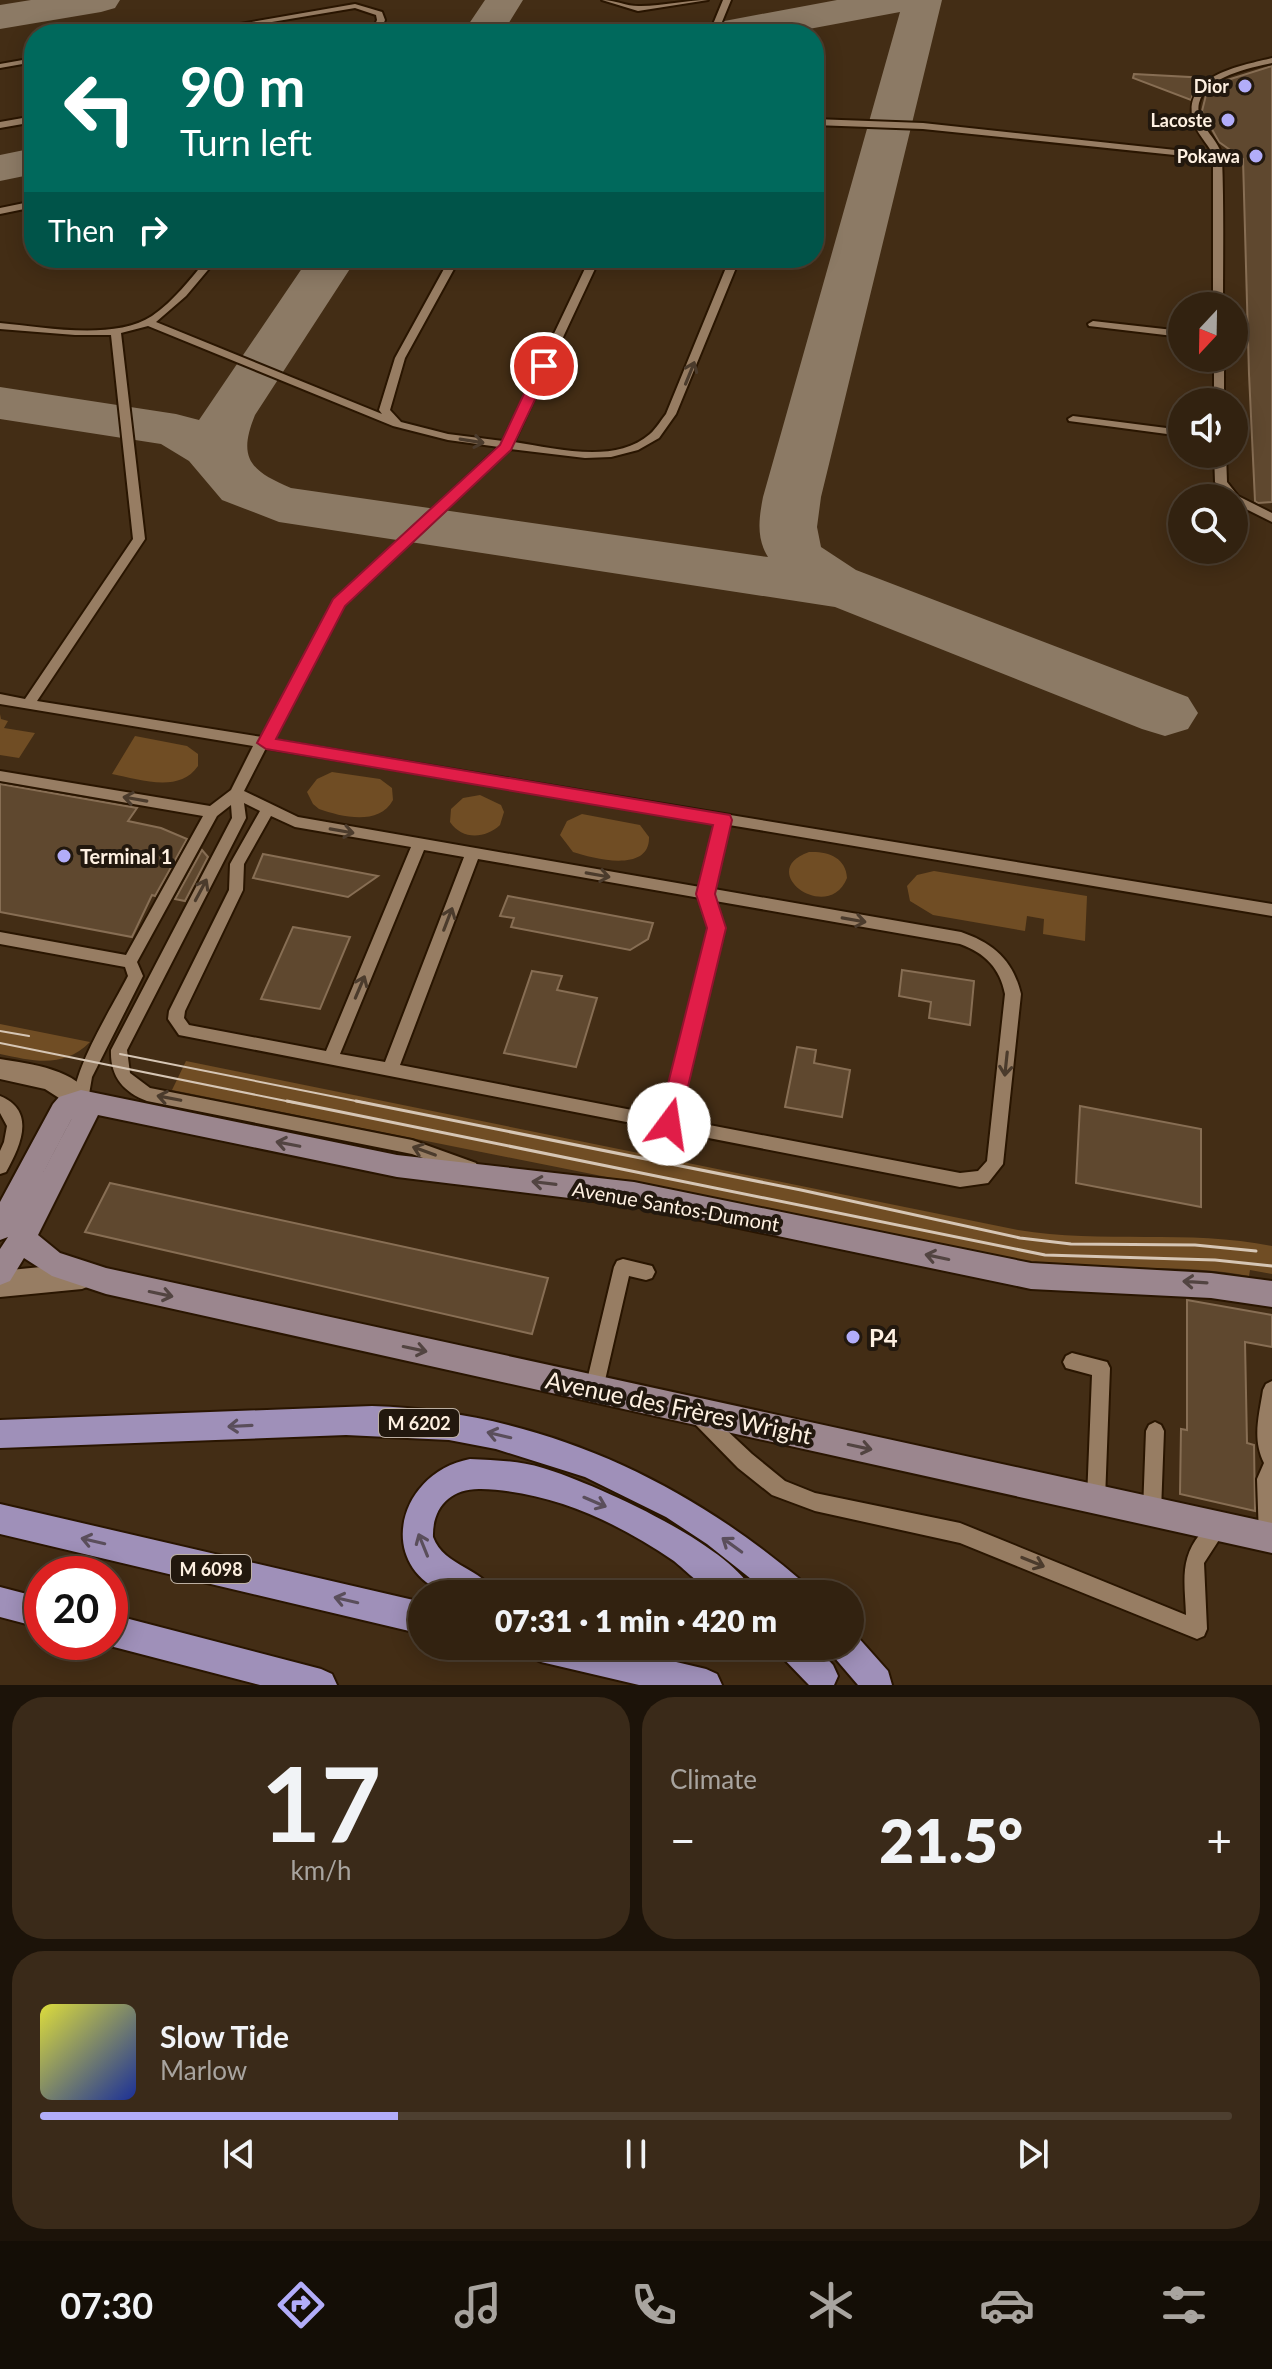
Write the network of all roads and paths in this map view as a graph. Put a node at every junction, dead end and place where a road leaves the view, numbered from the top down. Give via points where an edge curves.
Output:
1 (606, 0) edge
2 (704, 0) edge
3 (727, 0) edge
4 (246, 24) edge
5 (379, 24) edge
6 (717, 24) edge
7 (1272, 60) edge
8 (24, 62) edge
9 (0, 66) edge
10 (24, 121) edge
11 (824, 122) edge
12 (0, 125) edge
13 (1218, 157) junction
14 (24, 206) edge
15 (0, 211) edge
16 (203, 268) edge
17 (450, 268) edge
18 (590, 268) edge
19 (731, 268) edge
20 (1218, 292) edge
21 (149, 323) junction
22 (1093, 324) dead end
23 (0, 326) edge
24 (116, 331) junction
25 (1168, 332) edge
26 (1073, 419) dead end
27 (397, 424) junction
28 (1168, 431) edge
29 (506, 447) junction
30 (1248, 505) edge
31 (1272, 518) edge
32 (0, 699) edge
33 (29, 703) junction
34 (264, 743) junction
35 (0, 776) edge
36 (236, 793) junction
37 (268, 809) junction
38 (212, 812) junction
39 (723, 820) junction
40 (419, 844) junction
41 (473, 853) junction
42 (706, 894) junction
43 (1272, 910) edge
44 (0, 938) edge
45 (130, 962) junction
46 (330, 1059) junction
47 (0, 1069) edge
48 (390, 1071) junction
49 (81, 1101) junction
50 (0, 1103) edge
51 (669, 1124) junction
52 (0, 1167) edge
53 (497, 1178) junction
54 (12, 1231) edge
55 (0, 1272) edge
56 (646, 1272) dead end
57 (85, 1276) junction
58 (0, 1284) edge
59 (1272, 1294) edge
60 (1072, 1362) dead end
61 (594, 1389) junction
62 (1272, 1390) edge
63 (694, 1411) junction
64 (1155, 1431) dead end
65 (0, 1434) edge
66 (1272, 1460) edge
67 (1272, 1467) edge
68 (1096, 1499) junction
69 (1152, 1511) junction
70 (0, 1519) edge
71 (1218, 1526) junction
72 (1270, 1538) edge
73 (455, 1580) edge
74 (721, 1580) edge
75 (778, 1580) edge
76 (0, 1602) edge
77 (24, 1608) edge
78 (408, 1615) edge
79 (128, 1635) edge
80 (602, 1660) edge
81 (633, 1660) edge
82 (807, 1660) edge
83 (857, 1660) edge
84 (671, 1676) junction
85 (822, 1676) dead end
86 (877, 1682) dead end
87 (321, 1685) edge
88 (706, 1685) edge

1 - 2 lane via 638,9
3 - 6 lane
4 - 5 lane via 355,6 379,14
7 - 13 lane via 1233,69 1200,93 1196,117
8 - 9 lane
10 - 12 lane
11 - 13 lane via 923,126
13 - 20 lane
14 - 15 lane
16 - 21 lane
17 - 27 lane via 400,358 384,410
18 - 29 lane
29 -> 19 lane via 611,454 655,436 683,391
21 - 24 lane
21 - 27 lane
22 - 25 lane
23 - 24 lane
24 - 33 lane via 139,539
26 - 28 lane
27 -> 29 lane
29 - 34 lane via 339,603
30 - 31 lane
32 - 33 lane
33 - 34 lane
34 - 36 lane
34 - 39 lane
38 -> 35 lane
36 - 37 lane
36 - 38 lane
53 -> 36 lane via 412,1147 147,1094 121,1075 119,1050 239,818
37 -> 40 lane via 295,822
37 - 46 lane via 237,864 236,890 176,1019 192,1033
38 - 45 lane
39 - 42 lane
39 - 43 lane
40 - 41 lane
46 -> 40 lane
41 -> 42 lane
48 -> 41 lane
42 - 51 lane via 716,928
42 -> 51 lane via 961,938 997,958 1011,979 1013,994 997,1155 982,1178 960,1180
44 - 45 lane
45 - 49 lane via 136,976 84,1077
46 - 48 lane
47 - 49 street via 49,1079
48 - 51 lane
53 -> 49 main road, Avenue Santos-Dumont via 397,1166
49 - 54 main road via 85,1119
49 - 54 main road via 62,1112 14,1203
50 - 52 lane via 17,1127
59 -> 53 main road, Avenue Santos-Dumont via 1207,1283 1031,1276 634,1194
54 - 55 main road
54 - 57 main road, Avenue des Frères Wright via 46,1258
56 - 61 lane via 623,1267
57 - 58 street, Avenue des Frères Wright
57 -> 61 main road, Avenue des Frères Wright
60 - 68 lane via 1101,1368
61 - 63 main road, Avenue des Frères Wright
62 - 66 lane via 1266,1428
63 -> 68 main road, Avenue des Frères Wright
63 -> 71 lane via 779,1488 815,1502 960,1533 1197,1629 1194,1563
64 - 69 lane
75 -> 65 main road, M 6202 via 635,1483 539,1445 492,1433 396,1420
67 - 72 lane via 1266,1479
68 - 69 main road, Avenue des Frères Wright
69 - 71 main road, Avenue des Frères Wright
78 -> 70 main road, M 6098
71 - 72 main road, Avenue des Frères Wright
73 -> 74 main road via 422,1551 417,1533 431,1494 466,1474 521,1478 615,1510 673,1543
76 - 77 main road
79 - 87 main road
80 - 84 main road
81 - 84 main road
82 - 85 main road
83 - 86 main road
84 - 88 main road

